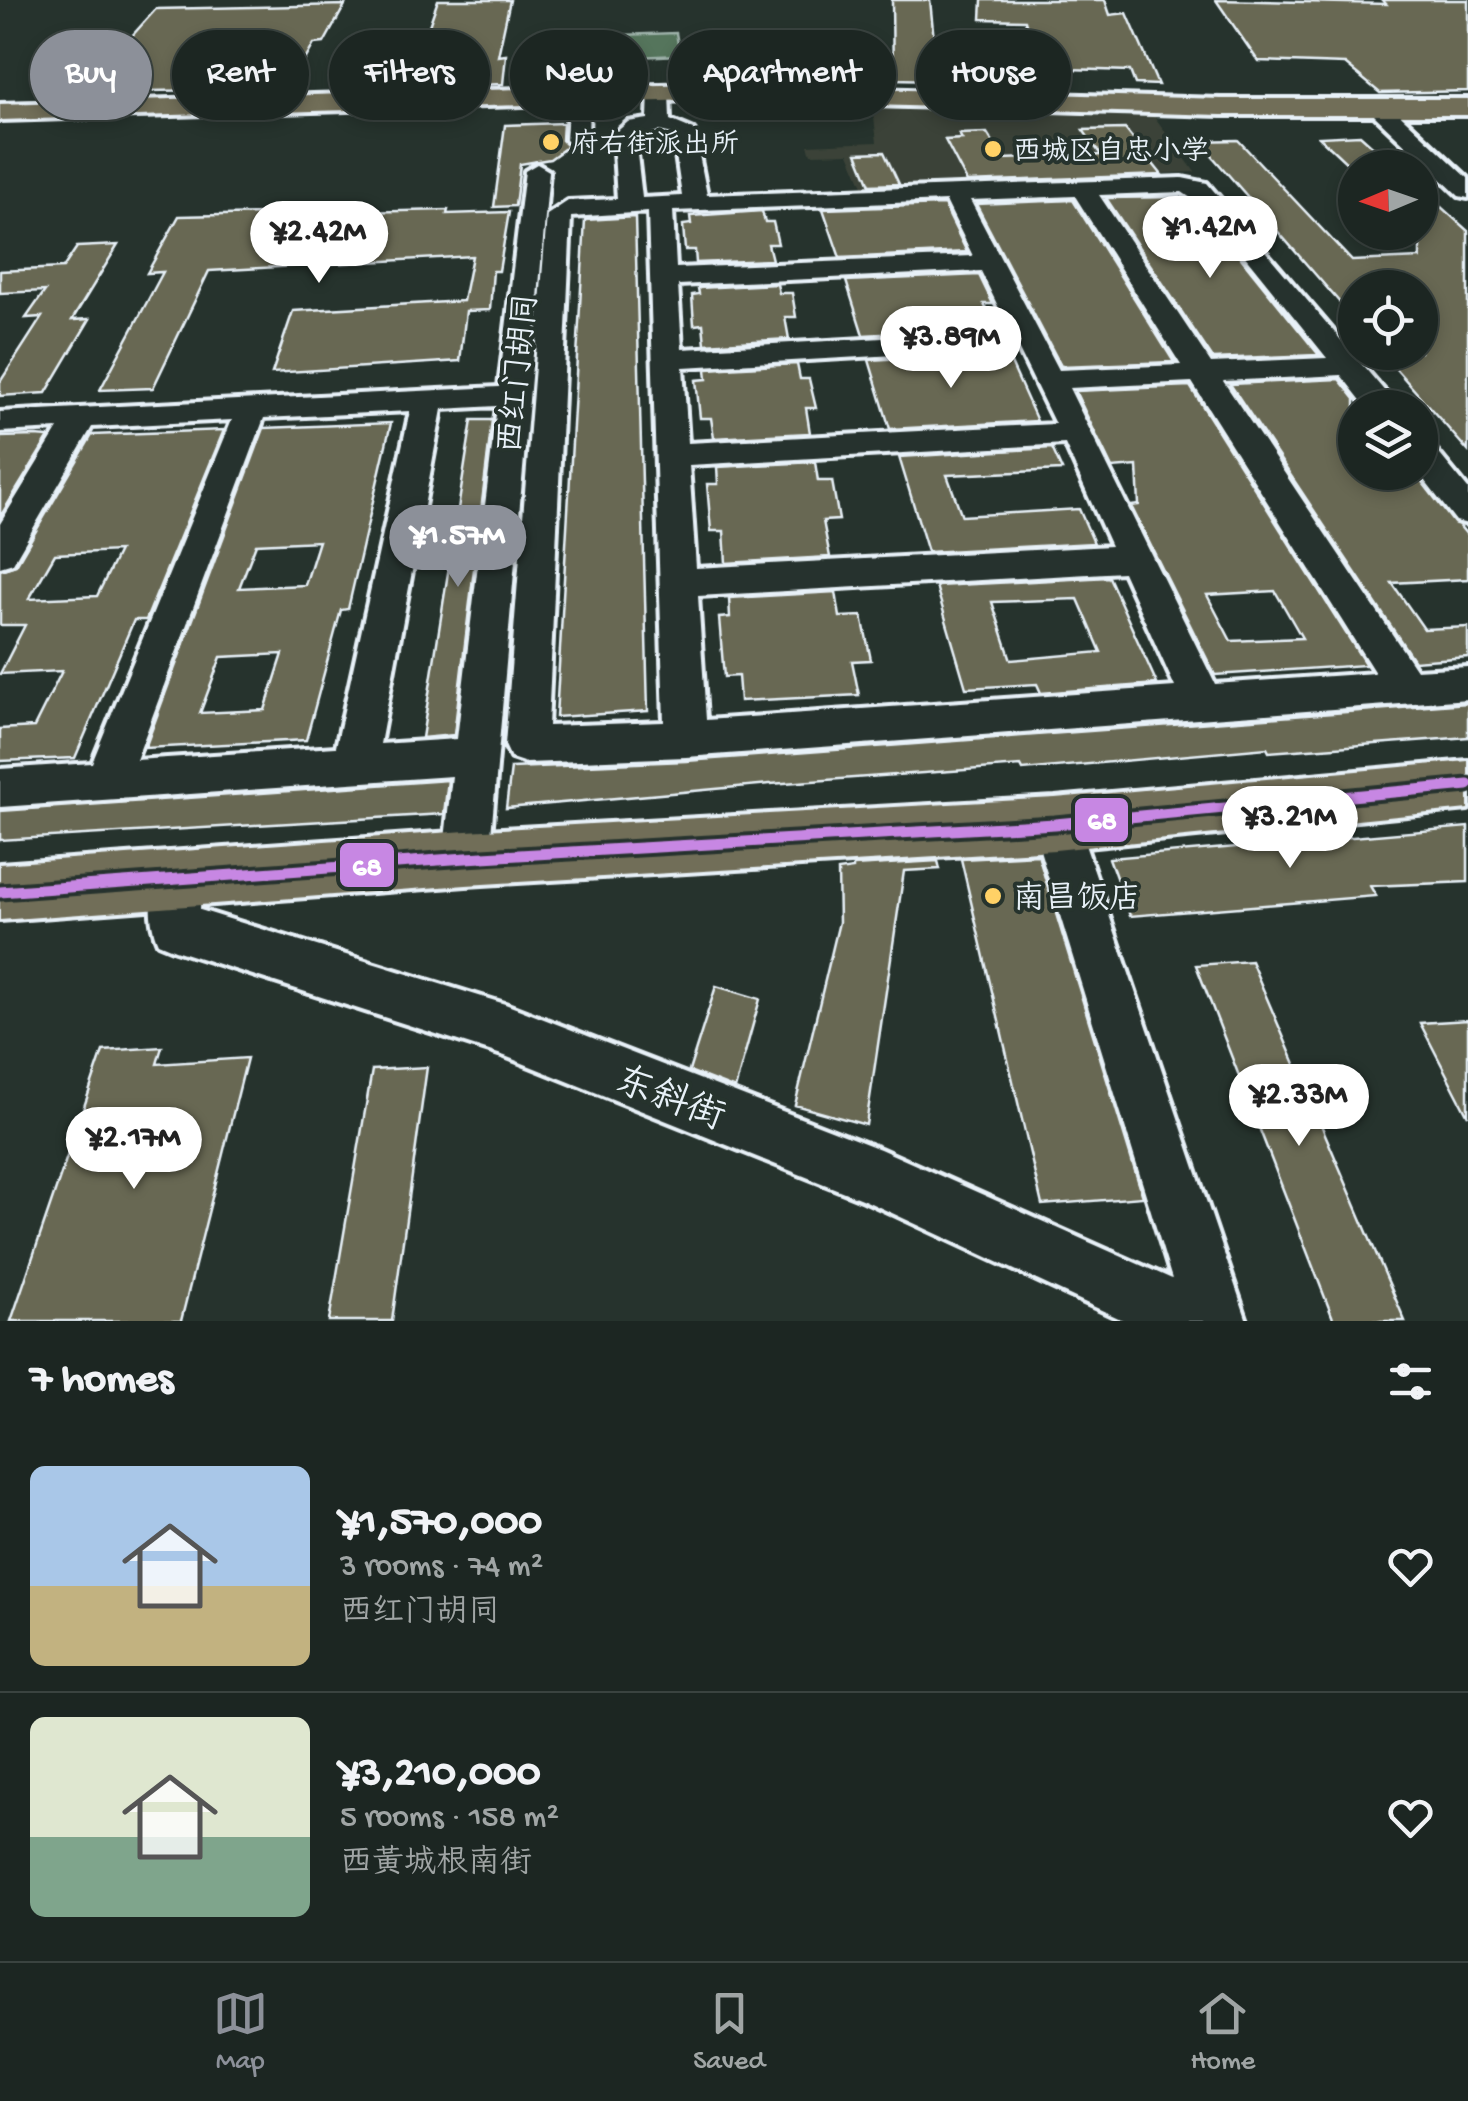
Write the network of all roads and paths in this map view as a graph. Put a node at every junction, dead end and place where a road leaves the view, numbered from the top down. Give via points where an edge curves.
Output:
1 (648, 93) edge
2 (659, 93) junction
3 (510, 97) edge
4 (1468, 107) edge
5 (1382, 110) junction
6 (0, 112) edge
7 (578, 120) edge
8 (659, 124) junction
9 (577, 140) dead end
10 (537, 170) dead end
11 (1083, 189) junction
12 (1468, 191) edge
13 (955, 194) junction
14 (696, 204) junction
15 (645, 205) junction
16 (990, 262) junction
17 (664, 277) junction
18 (1028, 339) junction
19 (1338, 351) edge
20 (668, 358) junction
21 (1338, 367) edge
22 (1353, 370) edge
23 (1203, 373) junction
24 (1050, 380) junction
25 (1369, 390) edge
26 (512, 396) junction
27 (428, 402) junction
28 (251, 410) junction
29 (81, 418) junction
30 (0, 422) edge
31 (1076, 433) junction
32 (672, 456) junction
33 (1438, 475) edge
34 (1468, 512) edge
35 (0, 554) edge
36 (1134, 558) junction
37 (676, 583) junction
38 (1468, 683) edge
39 (1405, 687) junction
40 (1203, 702) junction
41 (686, 739) junction
42 (480, 756) junction
43 (354, 765) junction
44 (107, 779) junction
45 (1468, 786) edge
46 (0, 788) edge
47 (1055, 824) junction
48 (466, 858) junction
49 (177, 880) junction
50 (0, 892) edge
51 (1195, 1321) edge
52 (1216, 1321) edge

1 - 2 main road
2 - 5 main road
2 - 8 street
3 - 6 main road
4 - 5 main road
5 - 12 street
7 - 9 street
8 - 14 street via 683,130
8 - 15 street via 624,135
10 - 26 street, 西红门胡同
11 - 13 street
11 - 19 street via 1198,188
11 - 23 street
13 - 14 street
13 - 16 street
14 - 15 street
15 - 17 street
15 - 41 street via 568,208 559,215 526,745
16 - 17 street
16 - 18 street
17 - 20 street
18 - 20 street
18 - 24 street
20 - 32 street
21 - 23 street
22 - 25 street
23 - 24 street
23 - 39 street
24 - 31 street
26 - 27 street
26 - 42 street, 西红门胡同
27 - 28 street
27 - 43 street
28 - 29 street
28 - 44 street
29 - 30 street
29 - 35 street
31 - 32 street
31 - 36 street
32 - 37 street
33 - 34 street
36 - 37 street
36 - 40 street
37 - 41 street
38 - 39 street
39 - 40 street
40 - 41 street
42 - 43 street
42 - 48 street, 西红门胡同
43 - 44 street
44 - 46 street
45 - 47 main road
47 - 48 main road
47 - 52 street
48 - 49 main road
49 - 50 main road
49 - 51 street, 东斜街 via 175,926 505,1030 880,1178

